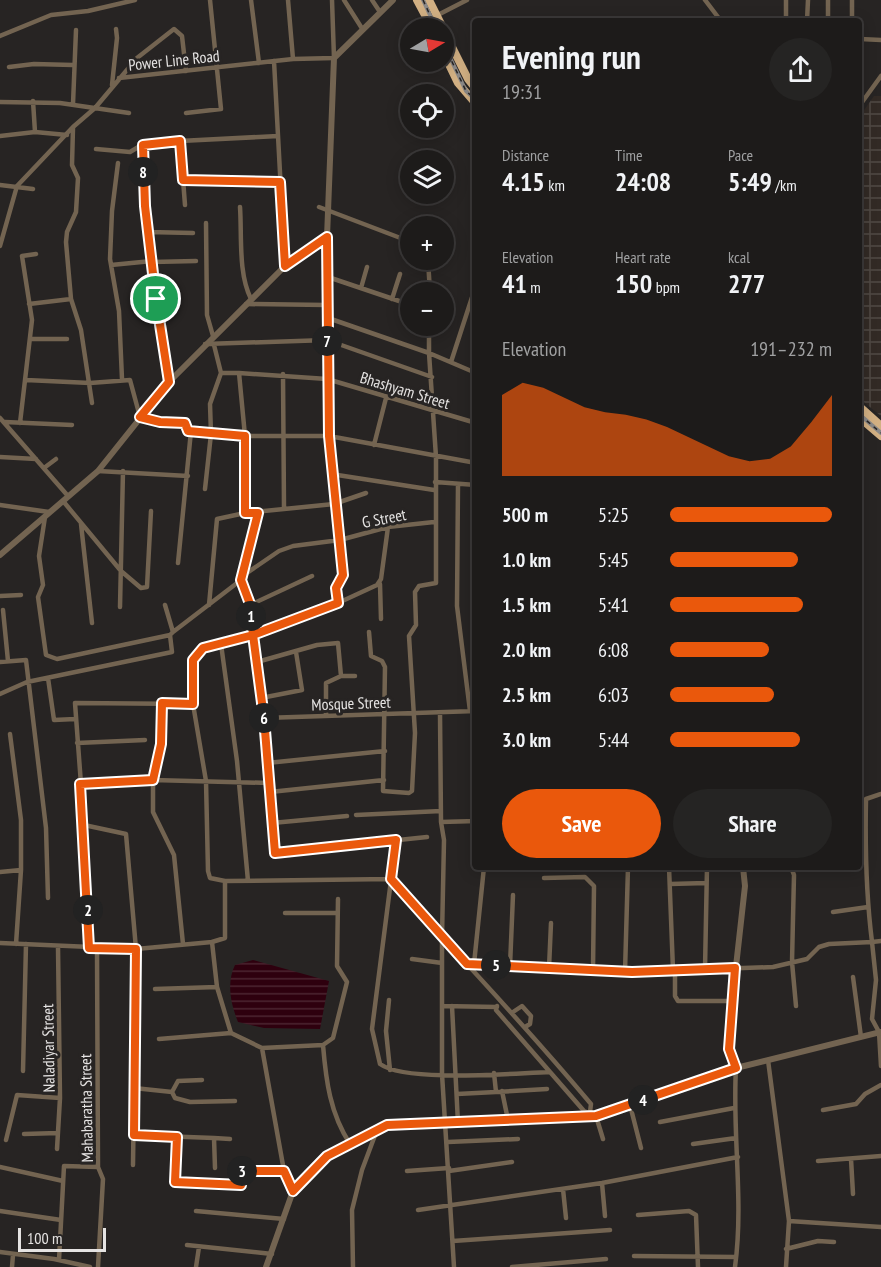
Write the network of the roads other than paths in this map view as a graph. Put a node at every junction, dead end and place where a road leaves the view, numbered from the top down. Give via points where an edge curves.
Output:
1 (135, 0) edge
2 (210, 0) edge
3 (251, 0) edge
4 (288, 0) edge
5 (332, 0) edge
6 (344, 0) edge
7 (372, 0) edge
8 (393, 0) edge
9 (417, 0) edge
10 (429, 0) edge
11 (467, 0) edge
12 (705, 0) edge
13 (786, 0) edge
14 (808, 0) edge
15 (828, 0) edge
16 (852, 0) edge
17 (380, 12) junction
18 (437, 16) junction
19 (427, 18) edge
20 (432, 18) edge
21 (719, 18) edge
22 (786, 18) edge
23 (807, 18) edge
24 (828, 18) edge
25 (852, 18) edge
26 (116, 29) dead end
27 (76, 30) dead end
28 (363, 30) junction
29 (0, 36) edge
30 (862, 39) edge
31 (881, 40) edge
32 (454, 52) edge
33 (334, 58) junction
34 (293, 59) junction
35 (274, 61) junction
36 (259, 63) junction
37 (73, 65) junction
38 (9, 67) dead end
39 (218, 67) junction
40 (186, 71) junction
41 (453, 72) edge
42 (119, 78) junction
43 (880, 80) edge
44 (472, 84) edge
45 (112, 85) junction
46 (472, 99) edge
47 (33, 101) junction
48 (0, 102) edge
49 (862, 102) edge
50 (73, 104) junction
51 (95, 108) junction
52 (129, 113) dead end
53 (186, 113) dead end
54 (73, 127) junction
55 (35, 132) junction
56 (67, 135) junction
57 (0, 136) edge
58 (278, 136) junction
59 (180, 141) junction
60 (143, 145) junction
61 (96, 149) dead end
62 (118, 163) dead end
63 (183, 180) junction
64 (280, 182) junction
65 (0, 185) edge
66 (17, 186) junction
67 (33, 189) dead end
68 (185, 205) dead end
69 (240, 207) dead end
70 (319, 207) dead end
71 (328, 210) junction
72 (206, 223) dead end
73 (148, 232) junction
74 (193, 233) dead end
75 (327, 237) junction
76 (400, 238) edge
77 (0, 246) edge
78 (36, 254) dead end
79 (152, 261) junction
80 (196, 261) dead end
81 (111, 265) junction
82 (285, 266) junction
83 (367, 267) dead end
84 (400, 274) dead end
85 (328, 277) junction
86 (361, 288) junction
87 (472, 297) edge
88 (392, 298) junction
89 (71, 299) junction
90 (251, 299) junction
91 (400, 301) edge
92 (29, 304) junction
93 (246, 304) junction
94 (326, 305) junction
95 (328, 318) junction
96 (213, 336) junction
97 (429, 336) edge
98 (31, 339) junction
99 (67, 339) dead end
100 (327, 340) junction
101 (205, 344) junction
102 (214, 345) junction
103 (429, 352) junction
104 (451, 362) junction
105 (472, 371) edge
106 (221, 373) junction
107 (239, 373) junction
108 (283, 374) junction
109 (432, 377) junction
110 (122, 379) junction
111 (327, 379) junction
112 (26, 380) junction
113 (169, 382) junction
114 (90, 383) junction
115 (386, 398) junction
116 (92, 403) dead end
117 (862, 409) edge
118 (432, 411) junction
119 (140, 417) junction
120 (1, 419) edge
121 (862, 420) edge
122 (472, 422) edge
123 (20, 423) junction
124 (72, 425) dead end
125 (881, 426) edge
126 (190, 432) junction
127 (210, 434) junction
128 (245, 436) junction
129 (329, 436) junction
130 (881, 436) edge
131 (283, 437) junction
132 (374, 445) junction
133 (0, 457) edge
134 (436, 458) junction
135 (36, 459) junction
136 (56, 459) dead end
137 (472, 462) edge
138 (44, 468) junction
139 (98, 471) junction
140 (123, 471) junction
141 (331, 474) junction
142 (188, 476) junction
143 (435, 482) junction
144 (458, 484) junction
145 (472, 485) edge
146 (205, 489) dead end
147 (434, 490) junction
148 (366, 493) dead end
149 (66, 499) junction
150 (334, 504) junction
151 (0, 505) edge
152 (284, 509) junction
153 (152, 511) dead end
154 (245, 513) junction
155 (258, 513) junction
156 (47, 514) junction
157 (434, 522) junction
158 (81, 523) junction
159 (388, 527) junction
160 (339, 540) junction
161 (0, 555) edge
162 (178, 563) dead end
163 (121, 571) junction
164 (312, 576) dead end
165 (242, 578) junction
166 (380, 584) junction
167 (21, 595) dead end
168 (0, 596) edge
169 (338, 603) junction
170 (250, 604) junction
171 (165, 605) dead end
172 (209, 605) junction
173 (120, 608) dead end
174 (3, 610) dead end
175 (381, 619) dead end
176 (92, 623) dead end
177 (369, 632) dead end
178 (172, 633) junction
179 (253, 635) junction
180 (221, 645) junction
181 (296, 652) junction
182 (8, 661) junction
183 (0, 662) edge
184 (257, 662) junction
185 (341, 676) junction
186 (355, 676) dead end
187 (48, 678) junction
188 (27, 682) junction
189 (0, 694) edge
190 (261, 698) junction
191 (162, 703) junction
192 (193, 704) junction
193 (472, 704) edge
194 (472, 711) edge
195 (440, 713) junction
196 (385, 714) junction
197 (414, 714) junction
198 (326, 716) junction
199 (264, 718) junction
200 (75, 719) junction
201 (10, 734) dead end
202 (145, 740) dead end
203 (77, 743) junction
204 (385, 751) junction
205 (267, 763) junction
206 (153, 780) junction
207 (384, 780) junction
208 (206, 781) junction
209 (269, 783) junction
210 (80, 784) junction
211 (239, 784) junction
212 (270, 792) junction
213 (881, 794) edge
214 (867, 799) junction
215 (862, 800) edge
216 (441, 811) junction
217 (356, 815) dead end
218 (347, 816) dead end
219 (472, 820) edge
220 (441, 822) junction
221 (272, 823) junction
222 (84, 825) junction
223 (427, 837) dead end
224 (396, 840) junction
225 (21, 870) junction
226 (484, 870) edge
227 (628, 870) edge
228 (669, 870) edge
229 (707, 870) edge
230 (743, 870) edge
231 (792, 870) edge
232 (0, 872) edge
233 (544, 878) dead end
234 (391, 879) junction
235 (225, 881) junction
236 (248, 881) junction
237 (706, 883) junction
238 (670, 884) junction
239 (513, 895) dead end
240 (48, 898) dead end
241 (338, 899) dead end
242 (868, 907) junction
243 (833, 912) dead end
244 (285, 913) dead end
245 (337, 913) junction
246 (551, 923) dead end
247 (442, 937) junction
248 (881, 941) edge
249 (0, 942) edge
250 (212, 942) junction
251 (872, 942) junction
252 (16, 944) junction
253 (26, 944) junction
254 (183, 944) junction
255 (58, 947) junction
256 (89, 948) junction
257 (97, 948) junction
258 (136, 949) junction
259 (412, 959) dead end
260 (792, 962) junction
261 (442, 963) junction
262 (467, 964) junction
263 (474, 964) junction
264 (510, 966) junction
265 (549, 968) junction
266 (735, 968) junction
267 (705, 969) junction
268 (593, 970) junction
269 (625, 972) junction
270 (674, 972) junction
271 (854, 977) dead end
272 (217, 987) junction
273 (155, 989) dead end
274 (389, 1000) dead end
275 (732, 1001) junction
276 (503, 1003) junction
277 (442, 1006) junction
278 (452, 1006) junction
279 (796, 1006) dead end
280 (496, 1007) junction
281 (513, 1012) junction
282 (525, 1027) junction
283 (880, 1032) edge
284 (231, 1033) junction
285 (861, 1037) junction
286 (159, 1039) dead end
287 (322, 1045) junction
288 (262, 1048) junction
289 (768, 1060) junction
290 (881, 1066) edge
291 (736, 1068) junction
292 (390, 1070) junction
293 (23, 1071) dead end
294 (550, 1072) junction
295 (494, 1073) junction
296 (442, 1074) junction
297 (456, 1074) junction
298 (568, 1078) junction
299 (202, 1080) dead end
300 (881, 1085) edge
301 (561, 1086) junction
302 (134, 1088) junction
303 (547, 1089) dead end
304 (502, 1091) junction
305 (172, 1092) junction
306 (496, 1092) junction
307 (457, 1094) junction
308 (60, 1098) junction
309 (235, 1101) dead end
310 (630, 1105) junction
311 (734, 1108) junction
312 (823, 1110) dead end
313 (593, 1114) junction
314 (508, 1120) junction
315 (660, 1122) dead end
316 (447, 1123) junction
317 (459, 1123) junction
318 (377, 1130) junction
319 (58, 1133) junction
320 (24, 1134) dead end
321 (134, 1135) junction
322 (177, 1137) junction
323 (214, 1138) junction
324 (736, 1138) junction
325 (230, 1139) dead end
326 (518, 1139) dead end
327 (603, 1139) dead end
328 (6, 1140) dead end
329 (448, 1142) junction
330 (350, 1144) junction
331 (693, 1144) dead end
332 (641, 1148) dead end
333 (57, 1149) dead end
334 (881, 1156) edge
335 (738, 1157) junction
336 (851, 1159) junction
337 (818, 1161) dead end
338 (512, 1162) dead end
339 (133, 1165) dead end
340 (0, 1167) edge
341 (98, 1167) junction
342 (215, 1168) dead end
343 (449, 1169) junction
344 (407, 1170) dead end
345 (284, 1171) junction
346 (63, 1181) junction
347 (602, 1184) junction
348 (563, 1189) junction
349 (293, 1191) junction
350 (853, 1194) dead end
351 (451, 1207) junction
352 (418, 1210) dead end
353 (0, 1211) edge
354 (196, 1211) dead end
355 (638, 1215) dead end
356 (605, 1216) dead end
357 (566, 1218) dead end
358 (284, 1219) junction
359 (61, 1220) junction
360 (789, 1221) junction
361 (881, 1227) edge
362 (610, 1230) dead end
363 (453, 1241) junction
364 (834, 1242) dead end
365 (187, 1245) dead end
366 (199, 1247) junction
367 (786, 1249) junction
368 (0, 1252) edge
369 (272, 1254) junction
370 (13, 1255) junction
371 (634, 1256) dead end
372 (698, 1256) junction
373 (736, 1257) junction
374 (56, 1259) junction
375 (606, 1259) dead end
376 (12, 1267) edge
377 (54, 1267) edge
378 (90, 1267) edge
379 (98, 1267) edge
380 (196, 1267) edge
381 (266, 1267) edge
382 (353, 1267) edge
383 (454, 1267) edge
384 (512, 1267) edge
385 (698, 1267) edge
386 (735, 1267) edge
387 (786, 1267) edge

1 - 29 street via 51,15
2 - 39 street
3 - 36 street
4 - 34 street
5 - 33 street
6 - 28 street
7 - 17 street
8 - 17 street
9 - 19 highway
10 - 18 highway
11 - 18 street
12 - 21 street
13 - 22 street
14 - 23 street
15 - 24 street
16 - 25 street
17 - 28 street
18 - 20 street
26 - 45 street
27 - 37 street
28 - 33 street
30 - 31 street
32 - 44 highway
33 - 34 street, Power Line Road
33 - 71 street
34 - 35 street, Power Line Road
35 - 36 street, Power Line Road
35 - 58 street
36 - 39 street, Power Line Road
37 - 38 street
37 - 50 street
39 - 40 street, Power Line Road
39 - 53 street via 221,109
40 - 42 street, Power Line Road
40 - 42 street via 182,36 174,29
41 - 46 highway
42 - 45 street, Power Line Road
43 - 49 street
45 - 51 street, Power Line Road
47 - 48 street
47 - 50 street
47 - 55 street
50 - 51 street
51 - 52 street
51 - 54 street, Power Line Road
54 - 56 street, Power Line Road
54 - 89 street via 72,165 78,178 76,212 66,237
55 - 56 street
55 - 57 street
56 - 66 street, Power Line Road
58 - 59 street
58 - 64 street
59 - 60 street
59 - 63 street
60 - 61 street via 132,152
60 - 73 street
62 - 81 street
63 - 64 street
63 - 68 street
64 - 82 street
65 - 66 street
66 - 67 street
66 - 77 street, Power Line Road
69 - 90 street via 247,291
70 - 71 street
71 - 75 street
71 - 76 street
72 - 96 street via 207,315
73 - 74 street
73 - 79 street
75 - 82 street
75 - 85 street
78 - 92 street via 22,256
79 - 80 street
79 - 81 street
79 - 113 street
81 - 110 street via 119,311
82 - 90 street
83 - 86 street
84 - 88 street
85 - 86 street
85 - 94 street
86 - 88 street
87 - 104 street
88 - 91 street
89 - 92 street
89 - 114 street
90 - 93 street
92 - 98 street
93 - 94 street
93 - 96 street
94 - 95 street
95 - 100 street
95 - 103 street
96 - 101 street
97 - 103 street
98 - 99 street
98 - 112 street
100 - 102 street
100 - 109 street
100 - 111 street
101 - 102 street
101 - 113 street
102 - 106 street
103 - 104 street
103 - 109 street
104 - 105 street
106 - 107 street, Bhashyam Street
106 - 127 street via 211,396
107 - 108 street, Bhashyam Street
107 - 128 street
108 - 111 street, Bhashyam Street
108 - 131 street
109 - 118 street
110 - 114 street
110 - 119 street via 130,380
111 - 115 street, Bhashyam Street
111 - 129 street
112 - 114 street
112 - 123 street
113 - 119 street
114 - 116 street
115 - 118 street, Bhashyam Street
115 - 132 street
117 - 125 highway
118 - 122 street, Bhashyam Street
118 - 134 street
119 - 126 street via 185,423
119 - 139 street
120 - 123 street
120 - 135 street
121 - 130 highway
123 - 124 street
126 - 127 street
126 - 142 street
127 - 128 street
127 - 146 street
128 - 131 street
128 - 154 street
129 - 131 street
129 - 132 street
129 - 141 street
131 - 152 street
132 - 134 street
133 - 135 street
134 - 137 street
134 - 143 street
135 - 138 street
136 - 138 street
138 - 149 street
139 - 140 street
139 - 149 street
140 - 142 street
140 - 163 street
141 - 147 street
141 - 150 street
142 - 162 street
143 - 144 street
143 - 147 street
144 - 145 street
144 - 193 street via 457,606
147 - 157 street
148 - 150 street
149 - 156 street
149 - 158 street
150 - 152 street
150 - 160 street
151 - 156 street
152 - 155 street
153 - 163 street via 147,587 141,588
154 - 155 street
154 - 172 street via 217,519
155 - 165 street
156 - 161 street
156 - 178 street via 39,556 43,585 38,597 46,655 57,659
157 - 159 street, G Street
157 - 197 street via 436,583 416,588 416,625 410,636
158 - 163 street
158 - 176 street
159 - 160 street, G Street
159 - 166 street
160 - 165 street, G Street via 279,551
160 - 169 street via 343,575 336,588
163 - 173 street
164 - 170 street
165 - 170 street
165 - 172 street, G Street
166 - 169 street
166 - 175 street
167 - 168 street
169 - 179 street
170 - 179 street
171 - 178 street
172 - 178 street, G Street
174 - 182 street
177 - 196 street via 371,656 385,667
178 - 187 street via 172,652
179 - 180 street
179 - 184 street
180 - 192 street via 203,648 193,660
180 - 211 street
181 - 184 street
181 - 185 street via 337,642
181 - 190 street via 302,690
182 - 183 street
182 - 188 street via 26,660
184 - 190 street
185 - 186 street
185 - 198 street via 326,683
187 - 188 street
187 - 200 street via 54,720
188 - 189 street
188 - 240 street via 46,828
190 - 199 street
191 - 192 street
191 - 200 street via 75,703
191 - 206 street via 161,744
192 - 208 street
194 - 195 street, Mosque Street
195 - 197 street, Mosque Street
195 - 216 street
196 - 197 street, Mosque Street
196 - 198 street, Mosque Street
196 - 204 street
197 - 207 street via 412,791 385,792
198 - 199 street, Mosque Street
199 - 205 street
200 - 203 street
201 - 225 street via 21,820
202 - 203 street
203 - 210 street
204 - 205 street
204 - 207 street
205 - 209 street
206 - 208 street
206 - 210 street
206 - 254 street via 154,818 174,855
207 - 212 street
208 - 211 street
208 - 235 street via 208,870 210,878
209 - 211 street
209 - 212 street
210 - 222 street
211 - 236 street
212 - 221 street
213 - 214 street
214 - 215 street
214 - 242 street
216 - 217 street
216 - 220 street
218 - 221 street
219 - 220 street
220 - 247 street
221 - 224 street via 275,853
222 - 256 street
222 - 258 street via 126,834
223 - 224 street
224 - 234 street
225 - 232 street
225 - 252 street
226 - 263 street
227 - 269 street
228 - 238 street
229 - 237 street
230 - 266 street via 745,886
231 - 260 street
233 - 268 street via 585,877 594,886
234 - 236 street
234 - 247 street
234 - 292 street via 372,1029 380,1064
235 - 236 street
235 - 250 street via 225,938
237 - 238 street
237 - 267 street
238 - 270 street
239 - 264 street
241 - 245 street
242 - 243 street
242 - 251 street
244 - 245 street
245 - 287 street via 337,966 347,982 333,1038
246 - 265 street
247 - 261 street
247 - 262 street
248 - 251 street
249 - 252 street
250 - 254 street
250 - 272 street
251 - 260 street via 829,944 819,947 807,959
251 - 283 street via 876,980 872,1019
252 - 253 street
253 - 255 street
253 - 293 street
254 - 258 street
255 - 256 street
255 - 308 street, Naladiyar Street
256 - 257 street
257 - 258 street
257 - 341 street, Mahabaratha Street
258 - 302 street
259 - 261 street
260 - 266 street
260 - 279 street
261 - 277 street
262 - 263 street
262 - 276 street
263 - 264 street
264 - 265 street
265 - 268 street
266 - 267 street
266 - 275 street
267 - 270 street
268 - 269 street
269 - 270 street
270 - 275 street via 678,1001
271 - 285 street
272 - 273 street
272 - 284 street
274 - 292 street via 386,1031
275 - 291 street via 729,1049
276 - 280 street
276 - 281 street
277 - 278 street
277 - 296 street
278 - 280 street
278 - 297 street
280 - 294 street
281 - 282 street
281 - 282 street via 522,1006 531,1016
282 - 298 street
283 - 285 street
283 - 290 street
284 - 286 street
284 - 288 street
285 - 289 street
287 - 288 street
287 - 330 street via 330,1102
288 - 345 street
289 - 291 street
289 - 360 street
291 - 310 street
291 - 311 street
292 - 296 street
294 - 295 street
294 - 301 street
295 - 297 street
295 - 306 street
296 - 297 street
296 - 316 street
297 - 307 street
298 - 301 street
298 - 313 street via 591,1104
299 - 305 street via 178,1081
300 - 312 street via 856,1104
301 - 313 street via 584,1111
302 - 305 street
302 - 321 street
303 - 304 street
304 - 306 street
304 - 314 street
305 - 309 street via 176,1098 190,1102
306 - 307 street
307 - 317 street
308 - 319 street, Naladiyar Street
308 - 328 street via 17,1095
310 - 313 street
310 - 332 street
311 - 315 street
311 - 324 street
313 - 314 street
313 - 327 street
314 - 317 street
316 - 317 street
316 - 318 street via 387,1125
316 - 329 street
318 - 330 street
318 - 382 street via 352,1210
319 - 320 street
319 - 333 street, Naladiyar Street
321 - 322 street
321 - 339 street
322 - 323 street
322 - 345 street via 175,1182 241,1185 242,1171
323 - 325 street
323 - 342 street
324 - 331 street
324 - 335 street
326 - 329 street
329 - 343 street
330 - 349 street via 327,1156
334 - 336 street
335 - 347 street
335 - 373 street
336 - 337 street
336 - 350 street
338 - 343 street
340 - 346 street
341 - 346 street via 64,1166
341 - 379 street, Mahabaratha Street via 103,1179
343 - 344 street
343 - 351 street
345 - 349 street
346 - 359 street
347 - 348 street
347 - 356 street
348 - 351 street
348 - 357 street
349 - 358 street
351 - 352 street
351 - 363 street
353 - 359 street
354 - 358 street
355 - 372 street via 692,1212 698,1218
358 - 369 street
359 - 374 street
360 - 361 street
360 - 367 street
362 - 363 street
363 - 383 street
364 - 367 street via 818,1241
365 - 366 street
366 - 369 street
366 - 380 street
367 - 387 street
368 - 370 street
369 - 381 street
370 - 374 street
370 - 376 street
371 - 372 street
372 - 373 street
372 - 385 street
373 - 386 street
374 - 377 street
374 - 378 street
375 - 384 street

